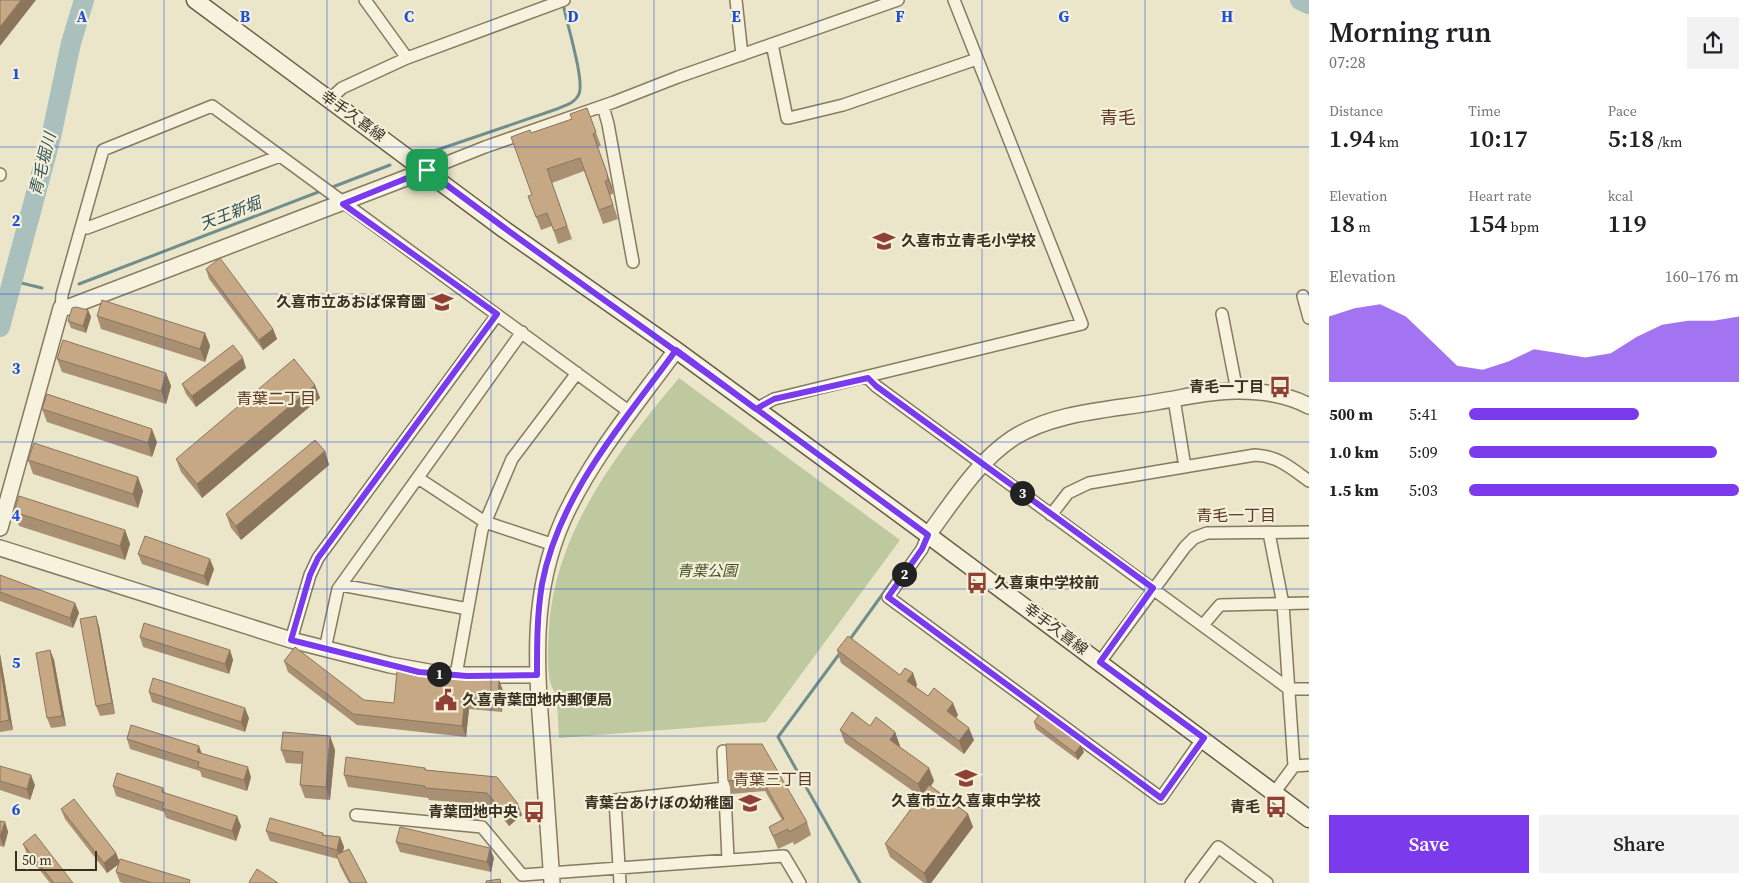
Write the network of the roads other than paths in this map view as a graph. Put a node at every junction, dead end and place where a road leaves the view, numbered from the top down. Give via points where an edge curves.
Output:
1 (195, 0) edge
2 (365, 0) edge
3 (736, 0) edge
4 (898, 0) edge
5 (954, 0) edge
6 (558, 1) edge
7 (772, 44) junction
8 (742, 55) junction
9 (406, 58) junction
10 (977, 59) junction
11 (329, 100) junction
12 (602, 106) junction
13 (280, 156) junction
14 (427, 170) junction
15 (339, 201) junction
16 (81, 228) junction
17 (633, 262) dead end
18 (1303, 296) dead end
19 (61, 308) junction
20 (497, 314) junction
21 (1222, 314) dead end
22 (1309, 318) edge
23 (522, 332) junction
24 (676, 350) junction
25 (577, 373) junction
26 (868, 378) junction
27 (1237, 391) junction
28 (1174, 399) junction
29 (1309, 406) edge
30 (756, 409) junction
31 (631, 413) junction
32 (982, 463) junction
33 (1185, 467) junction
34 (418, 478) junction
35 (1309, 481) edge
36 (1050, 514) junction
37 (485, 522) junction
38 (0, 528) edge
39 (1309, 532) edge
40 (1269, 533) junction
41 (928, 535) junction
42 (554, 545) junction
43 (0, 548) edge
44 (342, 584) junction
45 (1153, 588) junction
46 (1309, 603) edge
47 (1283, 604) junction
48 (468, 609) junction
49 (1203, 625) junction
50 (291, 640) junction
51 (325, 648) junction
52 (1100, 662) junction
53 (456, 675) junction
54 (537, 675) junction
55 (1289, 688) junction
56 (1309, 689) edge
57 (1204, 738) junction
58 (723, 751) dead end
59 (1294, 766) junction
60 (1309, 766) edge
61 (725, 788) junction
62 (1274, 793) junction
63 (356, 815) dead end
64 (1309, 819) edge
65 (728, 859) junction
66 (619, 869) junction
67 (552, 878) edge
68 (522, 879) edge
69 (620, 883) edge
70 (800, 883) edge
71 (1191, 883) edge
72 (1267, 883) edge

1 - 11 main road, 幸手久喜線
2 - 9 street
3 - 8 street
4 - 7 street
5 - 10 street
6 - 9 street
7 - 8 street
7 - 10 street via 787,118 844,105
8 - 12 street
9 - 11 street via 342,88
10 - 26 street via 1082,324
11 - 14 main road, 幸手久喜線
12 - 14 street
12 - 17 street
13 - 15 street
13 - 16 street
13 - 16 street via 212,106 103,150
14 - 15 street
14 - 24 main road, 幸手久喜線
15 - 19 street
15 - 20 street
16 - 19 street
18 - 22 street
19 - 38 street
20 - 23 street
20 - 50 street via 318,558
21 - 27 street
23 - 25 street
23 - 34 street
24 - 30 main road, 幸手久喜線
24 - 31 street
25 - 31 street
25 - 37 street via 512,459
26 - 30 street via 774,399
26 - 32 street
27 - 28 street
27 - 29 street via 1280,396
28 - 32 street via 1048,422 1014,438
28 - 33 street
30 - 41 main road, 幸手久喜線
31 - 42 street via 590,468
32 - 36 street
32 - 41 street
33 - 35 street via 1256,455 1269,456 1284,462
33 - 36 street via 1089,483 1068,493
34 - 37 street
34 - 44 street
36 - 45 street
37 - 42 street
37 - 48 street
39 - 40 street
40 - 45 street via 1207,533 1194,538
40 - 47 street
41 - 52 main road, 幸手久喜線
41 - 57 street via 922,549 888,597 1161,798
42 - 54 street via 539,608
43 - 50 street
44 - 48 street
44 - 51 street
45 - 49 street
45 - 52 street
46 - 47 street
47 - 49 street via 1220,605
47 - 55 street
48 - 53 street
49 - 55 street
50 - 51 street
51 - 53 street via 419,672
52 - 57 main road, 幸手久喜線
53 - 54 street
54 - 67 street
55 - 56 street
55 - 59 street
57 - 62 main road, 幸手久喜線
58 - 61 street
59 - 60 street
59 - 62 street
61 - 65 street
61 - 66 street via 614,800
62 - 64 main road, 幸手久喜線
63 - 68 street via 482,827
65 - 66 street
65 - 70 street via 784,856
66 - 67 street
66 - 69 street
67 - 68 street
71 - 72 street via 1218,847

